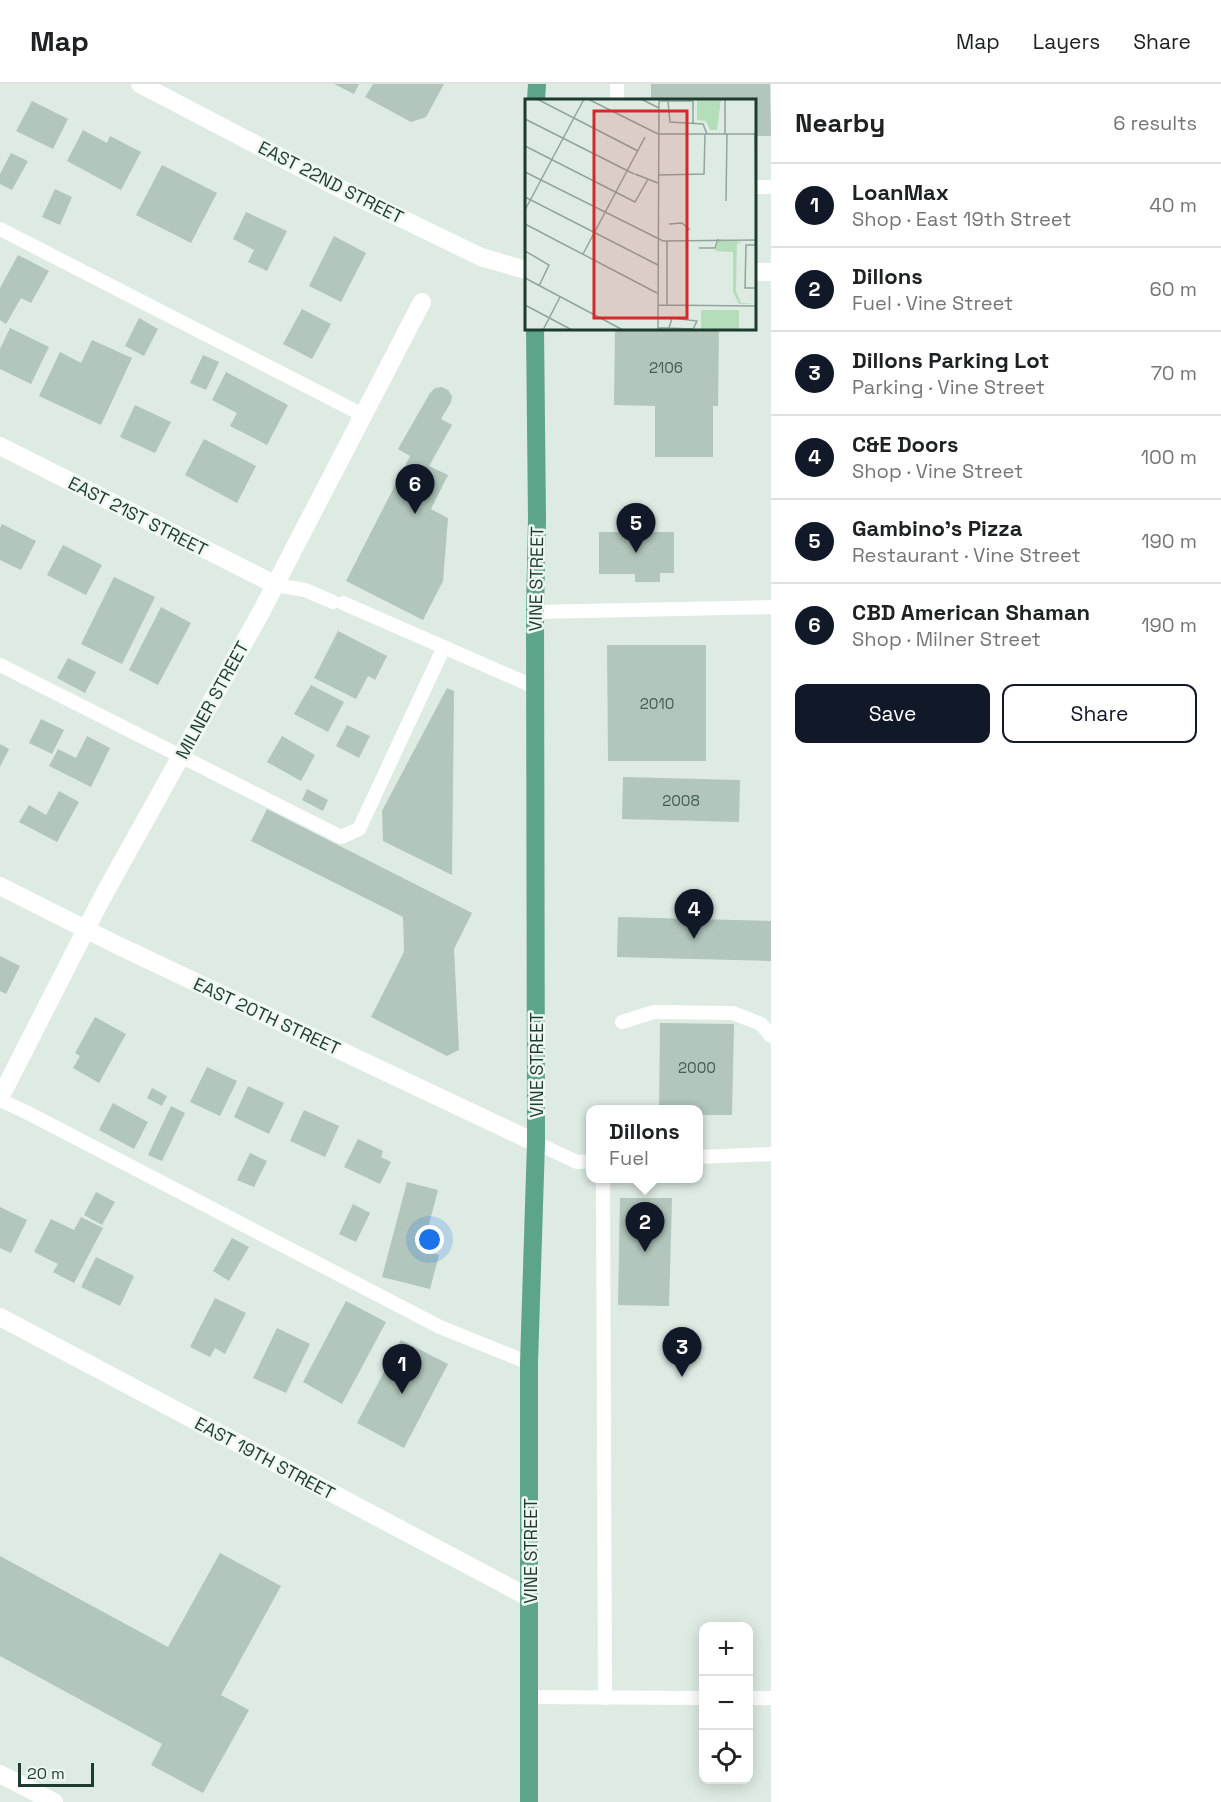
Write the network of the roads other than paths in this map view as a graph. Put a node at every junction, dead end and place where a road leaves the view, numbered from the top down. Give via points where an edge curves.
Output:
1 (140, 84) edge
2 (537, 84) edge
3 (536, 99) edge
4 (0, 229) edge
5 (525, 270) edge
6 (422, 302) dead end
7 (535, 330) edge
8 (363, 415) junction
9 (0, 446) edge
10 (276, 585) junction
11 (771, 607) edge
12 (535, 612) junction
13 (444, 647) junction
14 (0, 665) edge
15 (535, 687) junction
16 (180, 756) junction
17 (0, 886) edge
18 (86, 930) junction
19 (622, 1022) dead end
20 (771, 1036) edge
21 (0, 1099) edge
22 (536, 1143) junction
23 (771, 1154) edge
24 (703, 1157) edge
25 (586, 1161) edge
26 (603, 1183) edge
27 (0, 1317) edge
28 (529, 1363) junction
29 (530, 1598) junction
30 (529, 1697) junction
31 (605, 1698) junction
32 (699, 1698) edge
33 (753, 1698) edge
34 (771, 1698) edge
35 (0, 1774) edge
36 (54, 1802) edge
37 (528, 1802) edge

1 - 5 street, EAST 22ND STREET via 345,191 481,256
2 - 3 main road
4 - 8 lane
6 - 8 street, MILNER STREET
7 - 12 main road, VINE STREET
8 - 10 street, MILNER STREET
9 - 10 street, EAST 21ST STREET
10 - 13 lane via 338,602
10 - 16 street, MILNER STREET
11 - 12 lane
12 - 15 main road, VINE STREET
13 - 15 lane
13 - 16 lane via 359,829 341,837
14 - 16 lane
15 - 22 main road, VINE STREET
16 - 18 street, MILNER STREET
17 - 18 street, EAST 20TH STREET
18 - 21 street, MILNER STREET
18 - 22 street, EAST 20TH STREET
19 - 20 lane via 654,1012 733,1013 761,1024
21 - 28 lane via 440,1327
22 - 25 lane via 577,1162
22 - 28 main road, VINE STREET
23 - 24 lane
26 - 31 lane
27 - 29 street, EAST 19TH STREET
28 - 29 main road, VINE STREET
29 - 30 main road, VINE STREET
30 - 31 lane
30 - 37 main road, VINE STREET
31 - 32 lane
33 - 34 lane
35 - 36 street

